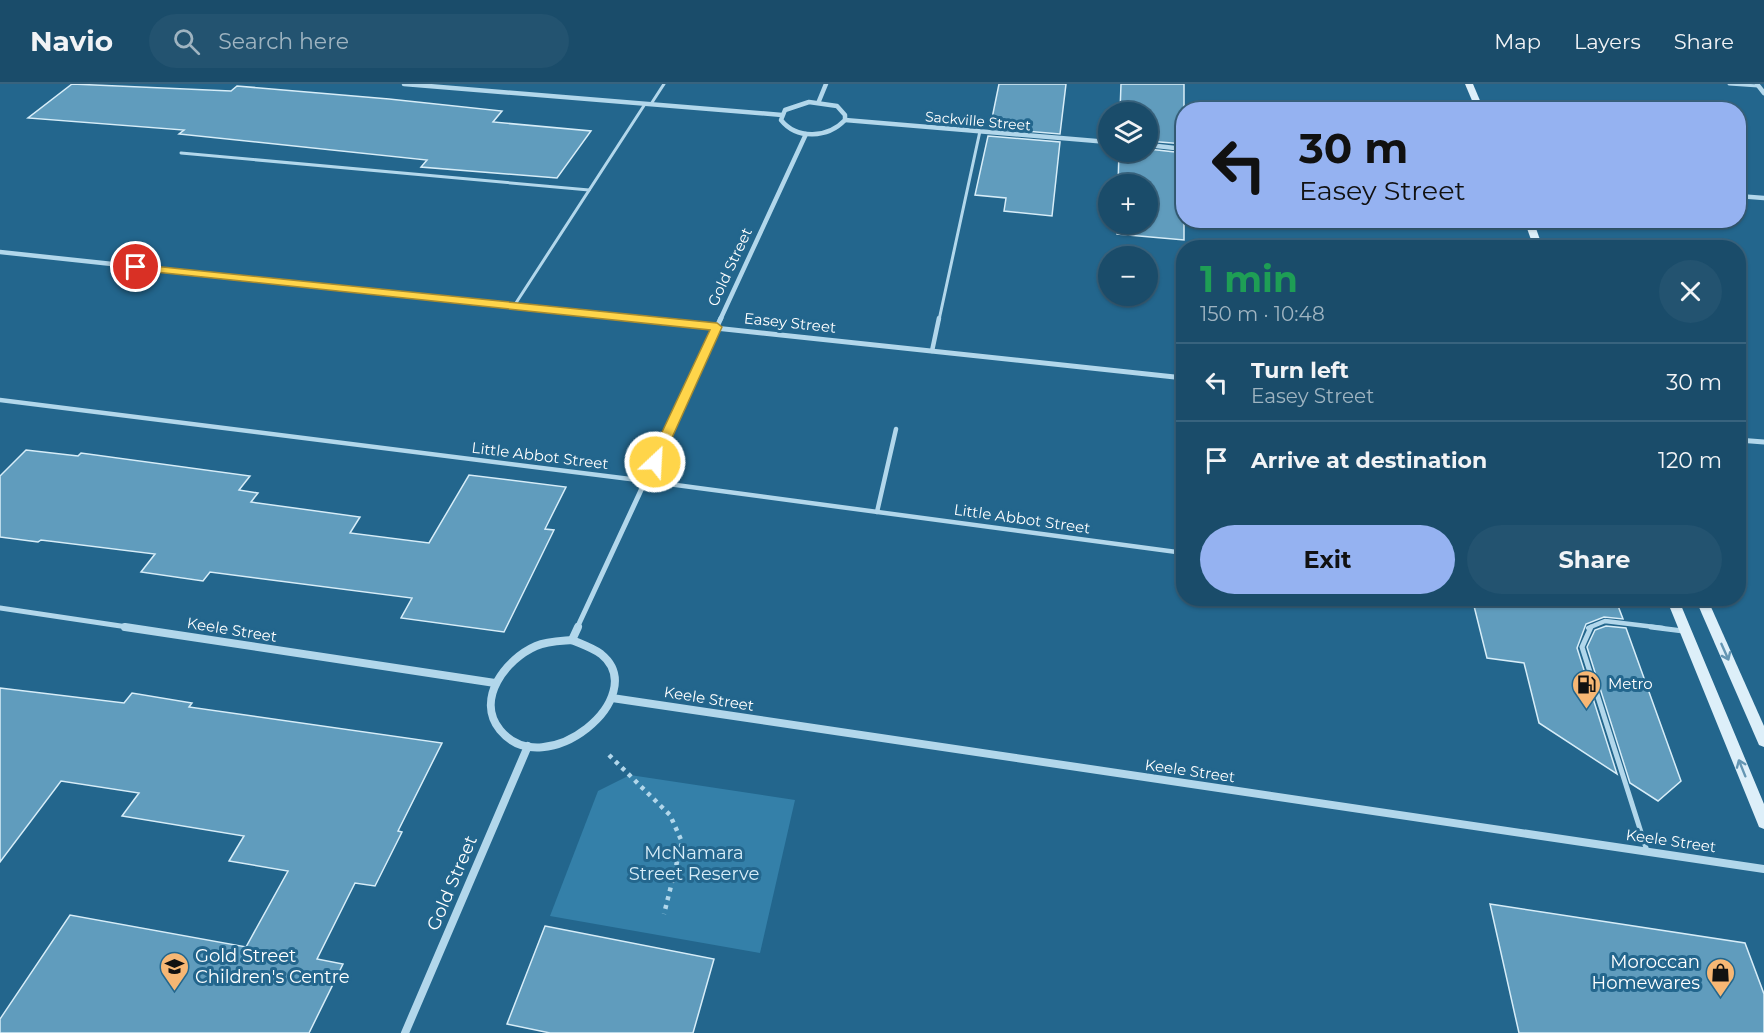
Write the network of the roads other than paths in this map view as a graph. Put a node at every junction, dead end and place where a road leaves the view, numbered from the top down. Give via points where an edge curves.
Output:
1 (404, 84) edge
2 (664, 84) edge
3 (826, 84) edge
4 (1469, 84) edge
5 (1729, 84) edge
6 (1758, 85) edge
7 (1764, 93) edge
8 (819, 102) junction
9 (1477, 102) edge
10 (645, 104) junction
11 (651, 104) junction
12 (782, 115) junction
13 (845, 120) junction
14 (980, 132) junction
15 (806, 134) junction
16 (1098, 141) edge
17 (1158, 147) edge
18 (1176, 148) edge
19 (182, 153) dead end
20 (589, 190) junction
21 (1746, 197) edge
22 (1764, 198) edge
23 (0, 252) edge
24 (514, 306) junction
25 (717, 327) junction
26 (932, 351) junction
27 (1176, 377) edge
28 (0, 400) edge
29 (896, 429) dead end
30 (1746, 441) edge
31 (1764, 442) edge
32 (646, 481) junction
33 (877, 512) junction
34 (1176, 552) edge
35 (1675, 606) edge
36 (1705, 606) edge
37 (0, 608) edge
38 (1685, 631) junction
39 (572, 640) junction
40 (495, 683) junction
41 (612, 698) junction
42 (1764, 741) edge
43 (528, 746) junction
44 (1764, 822) edge
45 (1647, 851) junction
46 (1764, 869) edge
47 (405, 1033) edge

1 - 10 street
2 - 11 lane
3 - 8 street
4 - 9 street
5 - 6 lane
6 - 7 street
8 - 12 street via 791,106
8 - 13 street via 837,106
10 - 11 street
10 - 20 lane
11 - 12 street
12 - 15 street via 783,125
13 - 14 street, Sackville Street
13 - 15 street via 826,132
14 - 16 street, Sackville Street
14 - 26 lane
15 - 25 street, Gold Street
17 - 18 street
19 - 20 lane
20 - 24 lane
21 - 22 street
23 - 24 street, Easey Street
24 - 25 street, Easey Street
25 - 26 street, Easey Street
25 - 32 street, Gold Street
26 - 27 street, Easey Street
28 - 32 lane, Little Abbot Street
29 - 33 lane
30 - 31 street
32 - 33 lane, Little Abbot Street
32 - 39 street, Gold Street
33 - 34 lane, Little Abbot Street
35 - 38 street
36 -> 42 street
37 - 40 street, Keele Street
44 -> 38 street
38 - 45 lane via 1605,621 1588,628 1582,647
39 - 40 street via 545,643 519,655
39 - 41 street via 603,653 612,666
40 - 43 street via 491,716 498,730
41 - 43 street via 603,715 570,741
41 - 45 street, Keele Street
43 - 47 street, Gold Street
45 - 46 street, Keele Street

